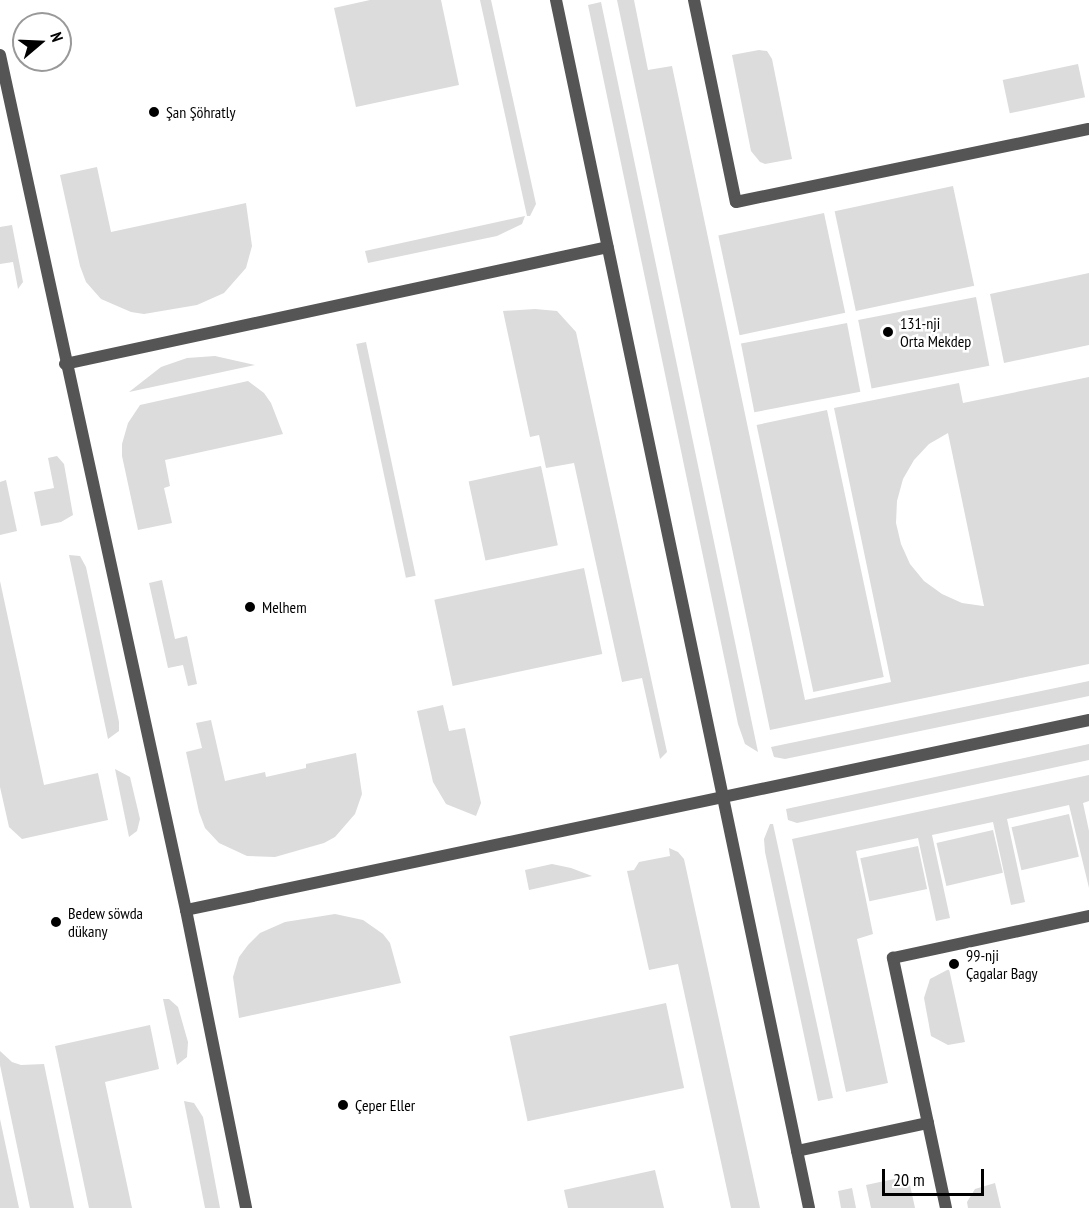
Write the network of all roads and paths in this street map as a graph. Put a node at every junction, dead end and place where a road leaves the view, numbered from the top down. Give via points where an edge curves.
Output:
1 (556, 0) edge
2 (694, 0) edge
3 (0, 55) edge
4 (1089, 129) edge
5 (608, 247) junction
6 (65, 364) junction
7 (1089, 720) edge
8 (722, 796) junction
9 (186, 910) junction
10 (1089, 916) edge
11 (928, 1124) junction
12 (796, 1151) junction
13 (246, 1208) edge
14 (808, 1208) edge
15 (946, 1208) edge

1 - 5 street
2 - 4 street via 736,202
3 - 6 street
5 - 6 street
5 - 8 street
6 - 9 street
7 - 8 street
8 - 9 street
8 - 12 street
9 - 13 street
10 - 11 street via 893,958
11 - 12 street
11 - 15 street
12 - 14 street

